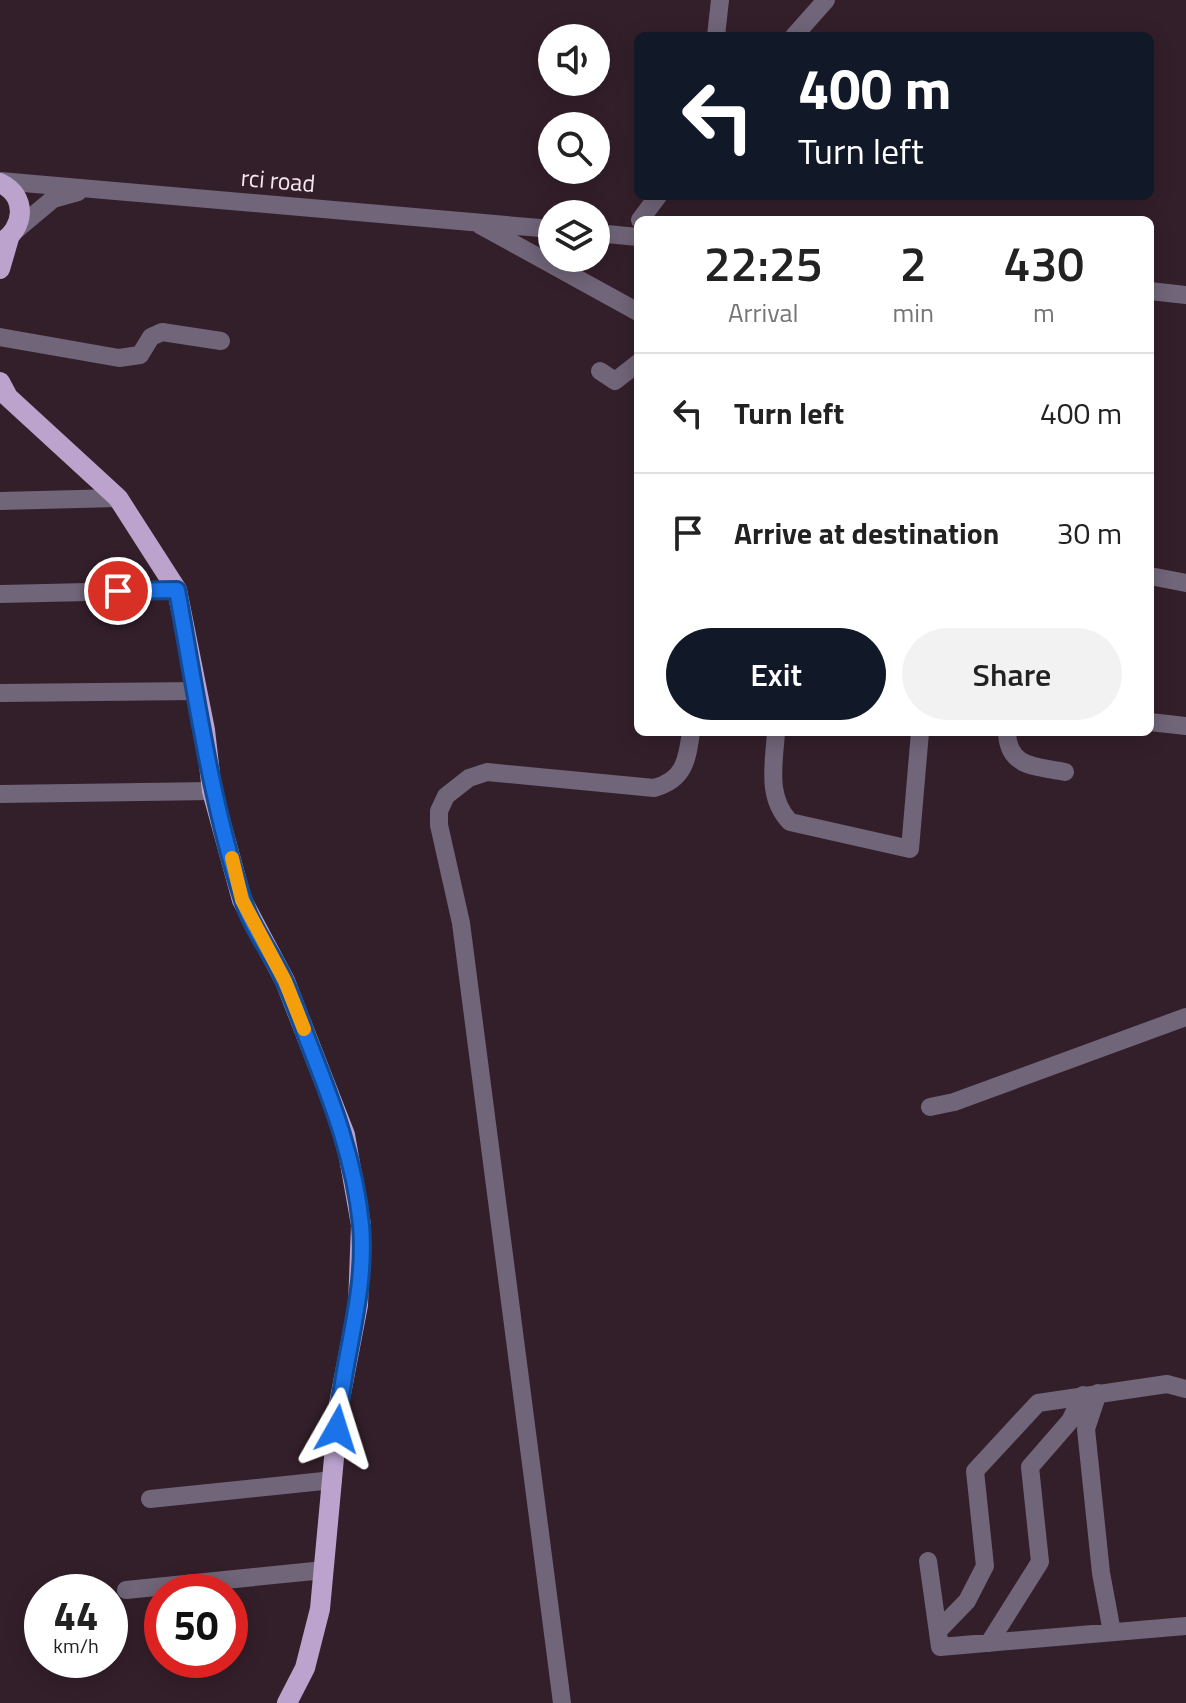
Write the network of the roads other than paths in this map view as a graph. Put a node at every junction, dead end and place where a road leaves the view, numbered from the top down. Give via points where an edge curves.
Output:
1 (720, 0) edge
2 (826, 0) edge
3 (716, 32) edge
4 (798, 32) edge
5 (0, 182) edge
6 (105, 189) junction
7 (475, 222) junction
8 (538, 228) edge
9 (634, 229) edge
10 (610, 232) edge
11 (9, 237) edge
12 (0, 269) edge
13 (1154, 291) edge
14 (1186, 295) edge
15 (634, 310) edge
16 (0, 337) edge
17 (221, 341) dead end
18 (634, 366) edge
19 (600, 371) dead end
20 (3, 393) edge
21 (118, 498) junction
22 (0, 501) edge
23 (1154, 577) edge
24 (1186, 583) edge
25 (177, 590) junction
26 (0, 594) edge
27 (196, 691) junction
28 (0, 693) edge
29 (1154, 722) edge
30 (1186, 726) edge
31 (690, 736) edge
32 (776, 736) edge
33 (920, 736) edge
34 (1008, 736) edge
35 (1065, 772) dead end
36 (212, 791) junction
37 (0, 794) edge
38 (1186, 1017) edge
39 (930, 1107) dead end
40 (1186, 1389) edge
41 (1091, 1394) junction
42 (333, 1480) junction
43 (150, 1499) dead end
44 (928, 1561) dead end
45 (324, 1570) junction
46 (128, 1590) edge
47 (1186, 1626) edge
48 (938, 1631) junction
49 (1112, 1632) junction
50 (989, 1643) junction
51 (287, 1703) edge
52 (562, 1703) edge

1 - 3 street
2 - 4 street
5 - 6 street, rci road
5 - 11 main road via 21,210
6 - 7 street, rci road
6 - 11 street via 53,199
7 - 8 street, rci road
7 - 15 street
9 - 10 street
11 - 12 main road
13 - 14 street
16 - 17 street via 119,358 140,355 151,337 162,332
18 - 19 street via 615,381
20 - 21 main road
21 - 22 street
21 - 25 main road
23 - 24 street
25 - 26 street
25 - 27 main road
27 - 28 street
27 - 36 main road
29 - 30 street
31 - 52 street via 683,771 671,784 654,788 487,772 457,786 439,811 461,923
32 - 33 street via 773,786 790,822 910,849
34 - 35 street via 1018,762
36 - 37 street
36 - 42 main road via 242,900 285,981 345,1135 361,1225 358,1305 339,1404
38 - 39 street
40 - 41 street via 1167,1384
41 - 48 street via 1038,1403 975,1471 985,1566 967,1601
41 - 49 street via 1086,1429
41 - 50 street via 1030,1467 1040,1562
42 - 43 street
42 - 45 main road
44 - 48 street
45 - 46 street
45 - 51 main road via 305,1668
47 - 49 street
48 - 50 street via 940,1647
49 - 50 street

